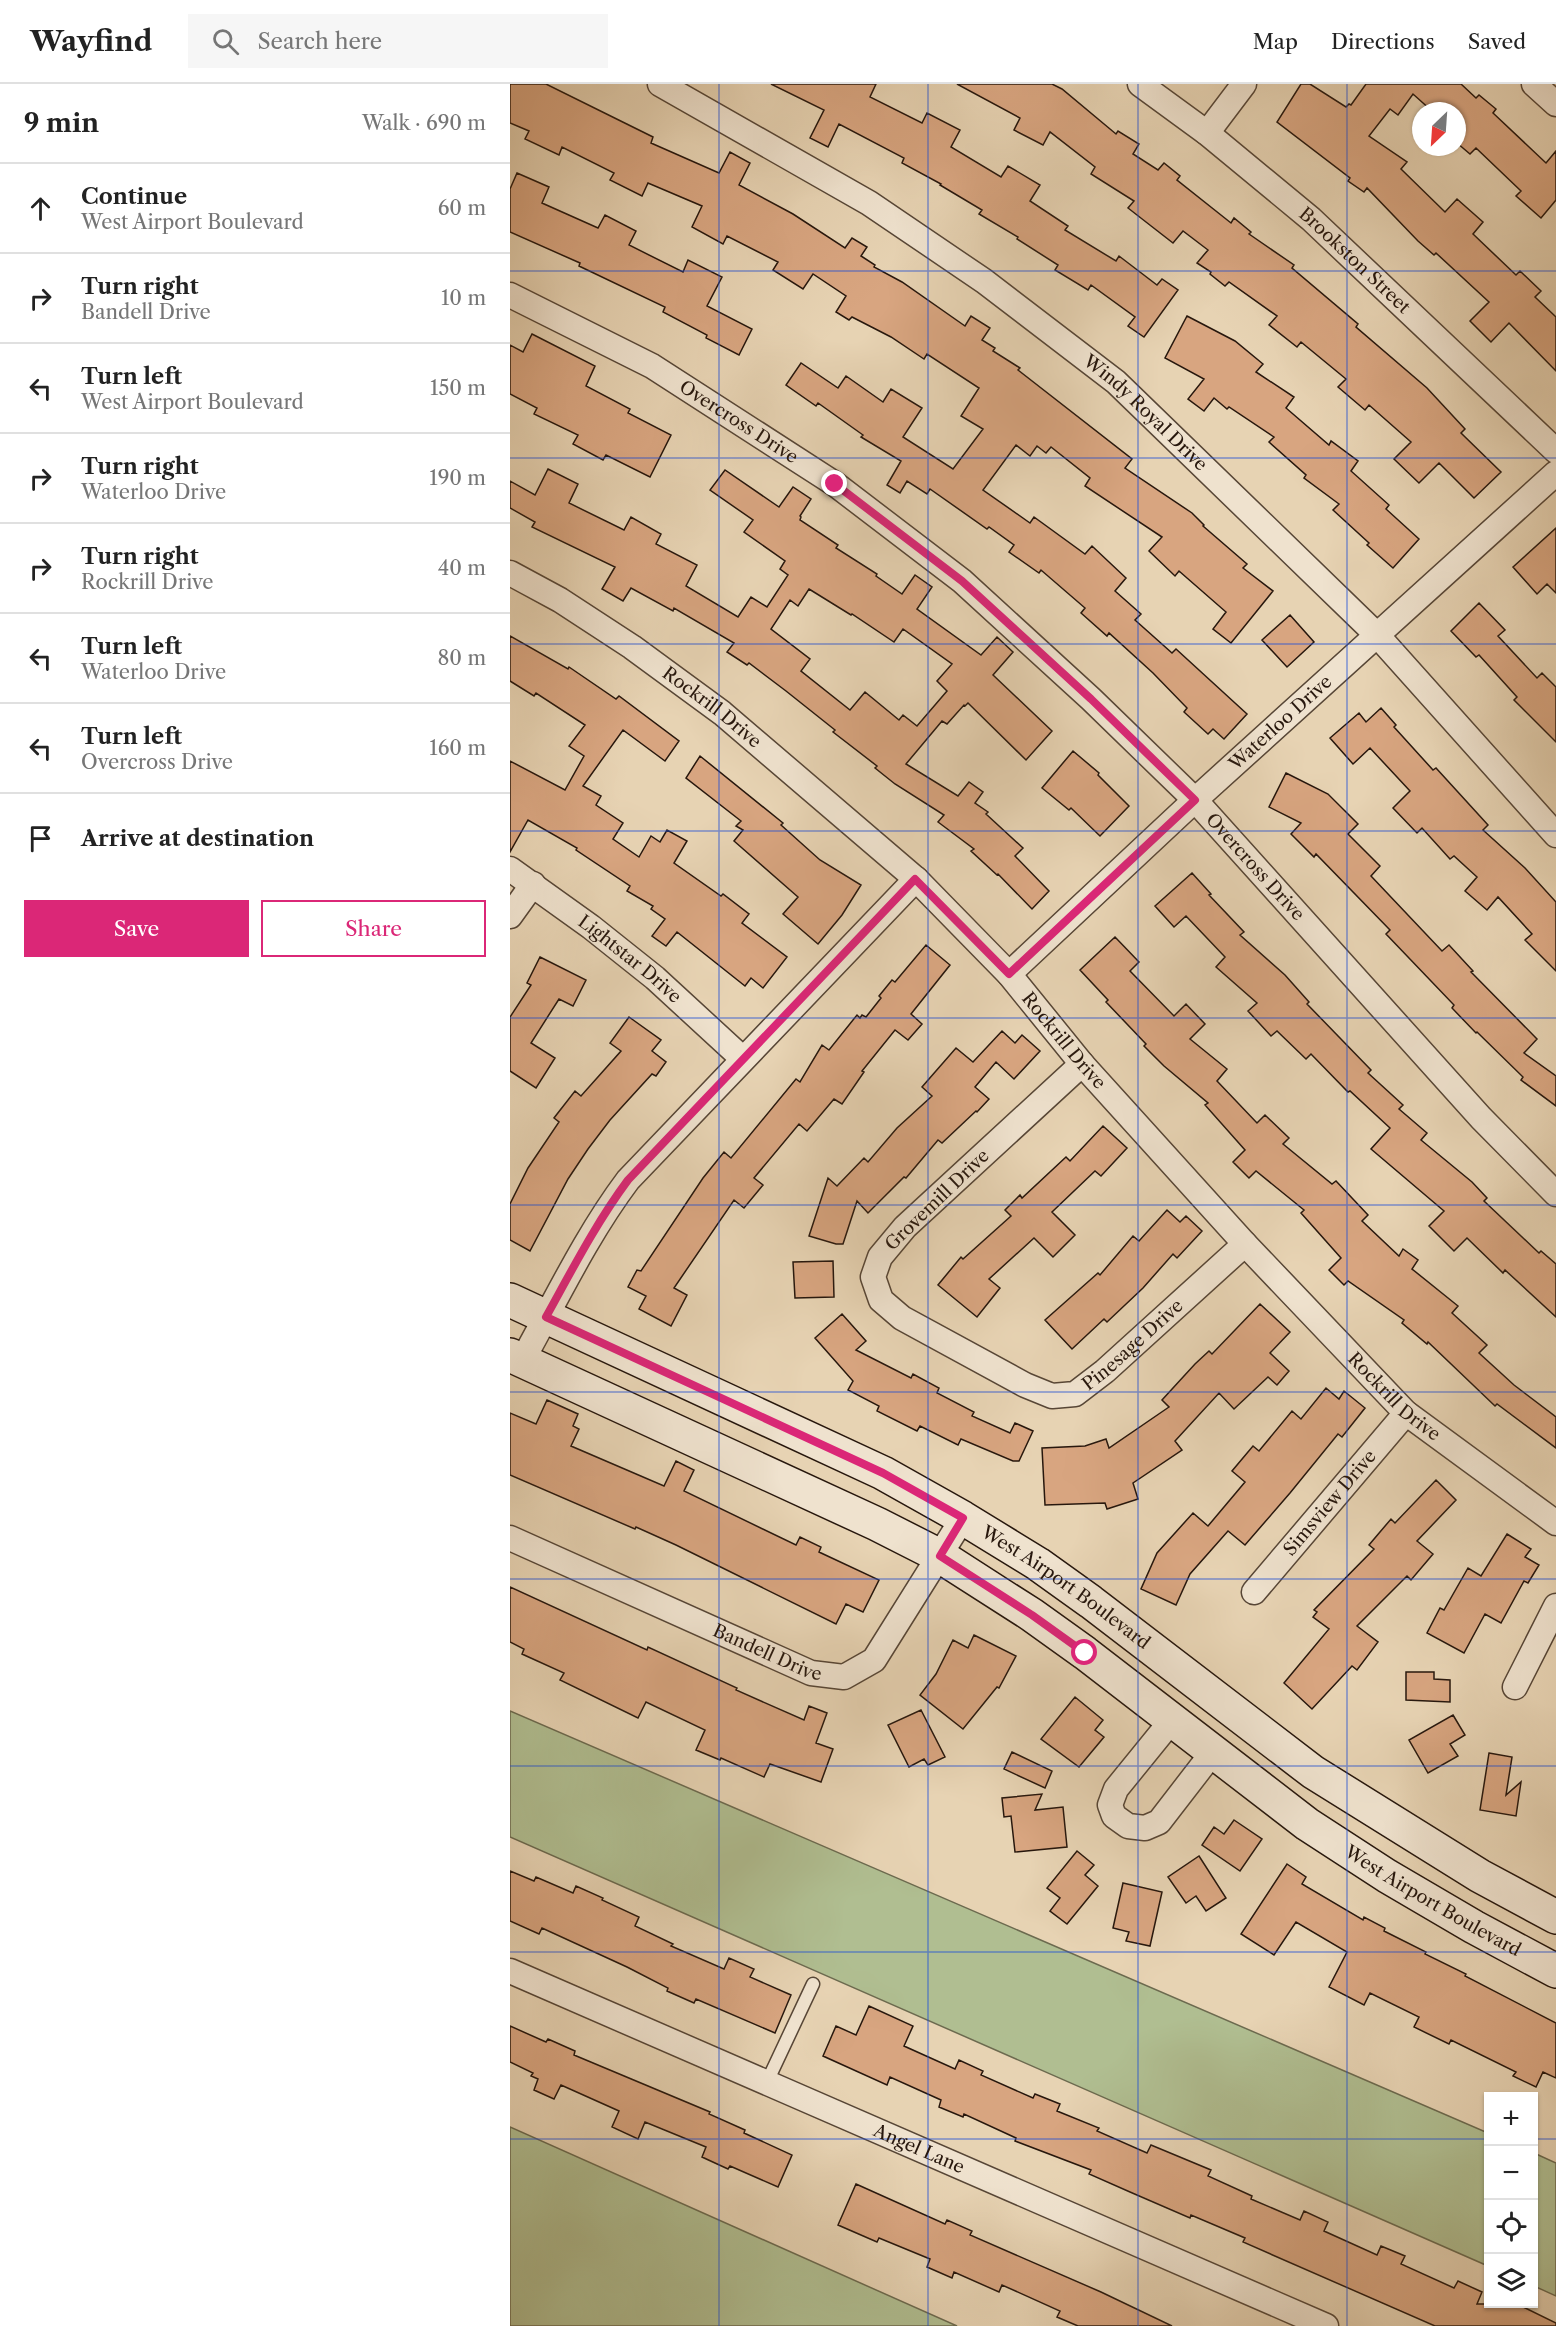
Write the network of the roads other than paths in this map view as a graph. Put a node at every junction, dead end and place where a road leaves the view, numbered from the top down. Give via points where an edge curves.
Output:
1 (660, 84) edge
2 (1140, 84) edge
3 (1245, 84) edge
4 (1534, 84) edge
5 (1556, 104) edge
6 (1208, 133) junction
7 (510, 295) edge
8 (1556, 451) edge
9 (1556, 473) edge
10 (510, 573) edge
11 (1377, 636) junction
12 (1195, 800) junction
13 (1556, 835) edge
14 (510, 869) edge
15 (915, 879) junction
16 (532, 884) junction
17 (510, 916) edge
18 (1009, 974) junction
19 (743, 1059) junction
20 (1082, 1064) junction
21 (1556, 1194) edge
22 (1245, 1244) junction
23 (510, 1300) edge
24 (546, 1317) junction
25 (973, 1356) joint
26 (516, 1358) edge
27 (1406, 1413) junction
28 (963, 1518) junction
29 (1556, 1523) edge
30 (510, 1538) edge
31 (940, 1556) junction
32 (1254, 1592) dead end
33 (1556, 1606) edge
34 (1515, 1687) dead end
35 (1173, 1720) junction
36 (1214, 1752) junction
37 (1412, 1835) junction
38 (1556, 1917) edge
39 (510, 1971) edge
40 (1556, 1971) edge
41 (813, 1984) dead end
42 (767, 2082) junction
43 (1326, 2326) edge

1 - 11 street, Windy Royal Drive via 869,203 993,288 1116,382
2 - 6 street, Brookston Street
3 - 6 street
4 - 5 street
6 - 8 street, Brookston Street via 1311,219
7 - 12 street, Overcross Drive via 652,366 835,484 962,581
9 - 11 street, Waterloo Drive
10 - 15 street, Rockrill Drive via 632,646 722,713
11 - 12 street, Waterloo Drive
11 - 13 street, Windy Royal Drive
12 - 18 street, Waterloo Drive
12 - 21 street, Overcross Drive via 1481,1118
14 - 16 street, Lightstar Drive
15 - 18 street, Rockrill Drive
15 - 19 street
16 - 17 street
16 - 19 street, Lightstar Drive via 655,978
18 - 20 street, Rockrill Drive
19 - 24 street via 628,1180 594,1230
20 - 22 street, Rockrill Drive
20 - 25 street, Grovemill Drive via 905,1227 880,1257 873,1277 881,1300 902,1318
22 - 25 street, Pinesage Drive via 1076,1394 1052,1396
22 - 27 street, Rockrill Drive
23 - 24 main road, West Airport Boulevard
24 - 26 street
24 - 28 main road, West Airport Boulevard via 883,1473
26 - 31 main road, West Airport Boulevard
27 - 29 street, Rockrill Drive
27 - 32 street, Simsview Drive
28 - 31 street, Bandell Drive
28 - 37 main road, West Airport Boulevard via 1038,1564 1313,1772
30 - 31 street, Bandell Drive via 811,1673 844,1677 874,1660
31 - 35 main road, West Airport Boulevard via 1041,1622
33 - 34 street
35 - 36 main road, West Airport Boulevard
35 - 36 street via 1116,1789 1110,1805 1114,1816 1128,1826 1145,1828 1159,1822
35 - 37 main road via 1188,1710 1203,1714 1355,1826
36 - 40 main road, West Airport Boulevard via 1307,1824 1387,1876
37 - 38 main road, West Airport Boulevard
39 - 42 street, Angel Lane
41 - 42 lane
42 - 43 street, Angel Lane

